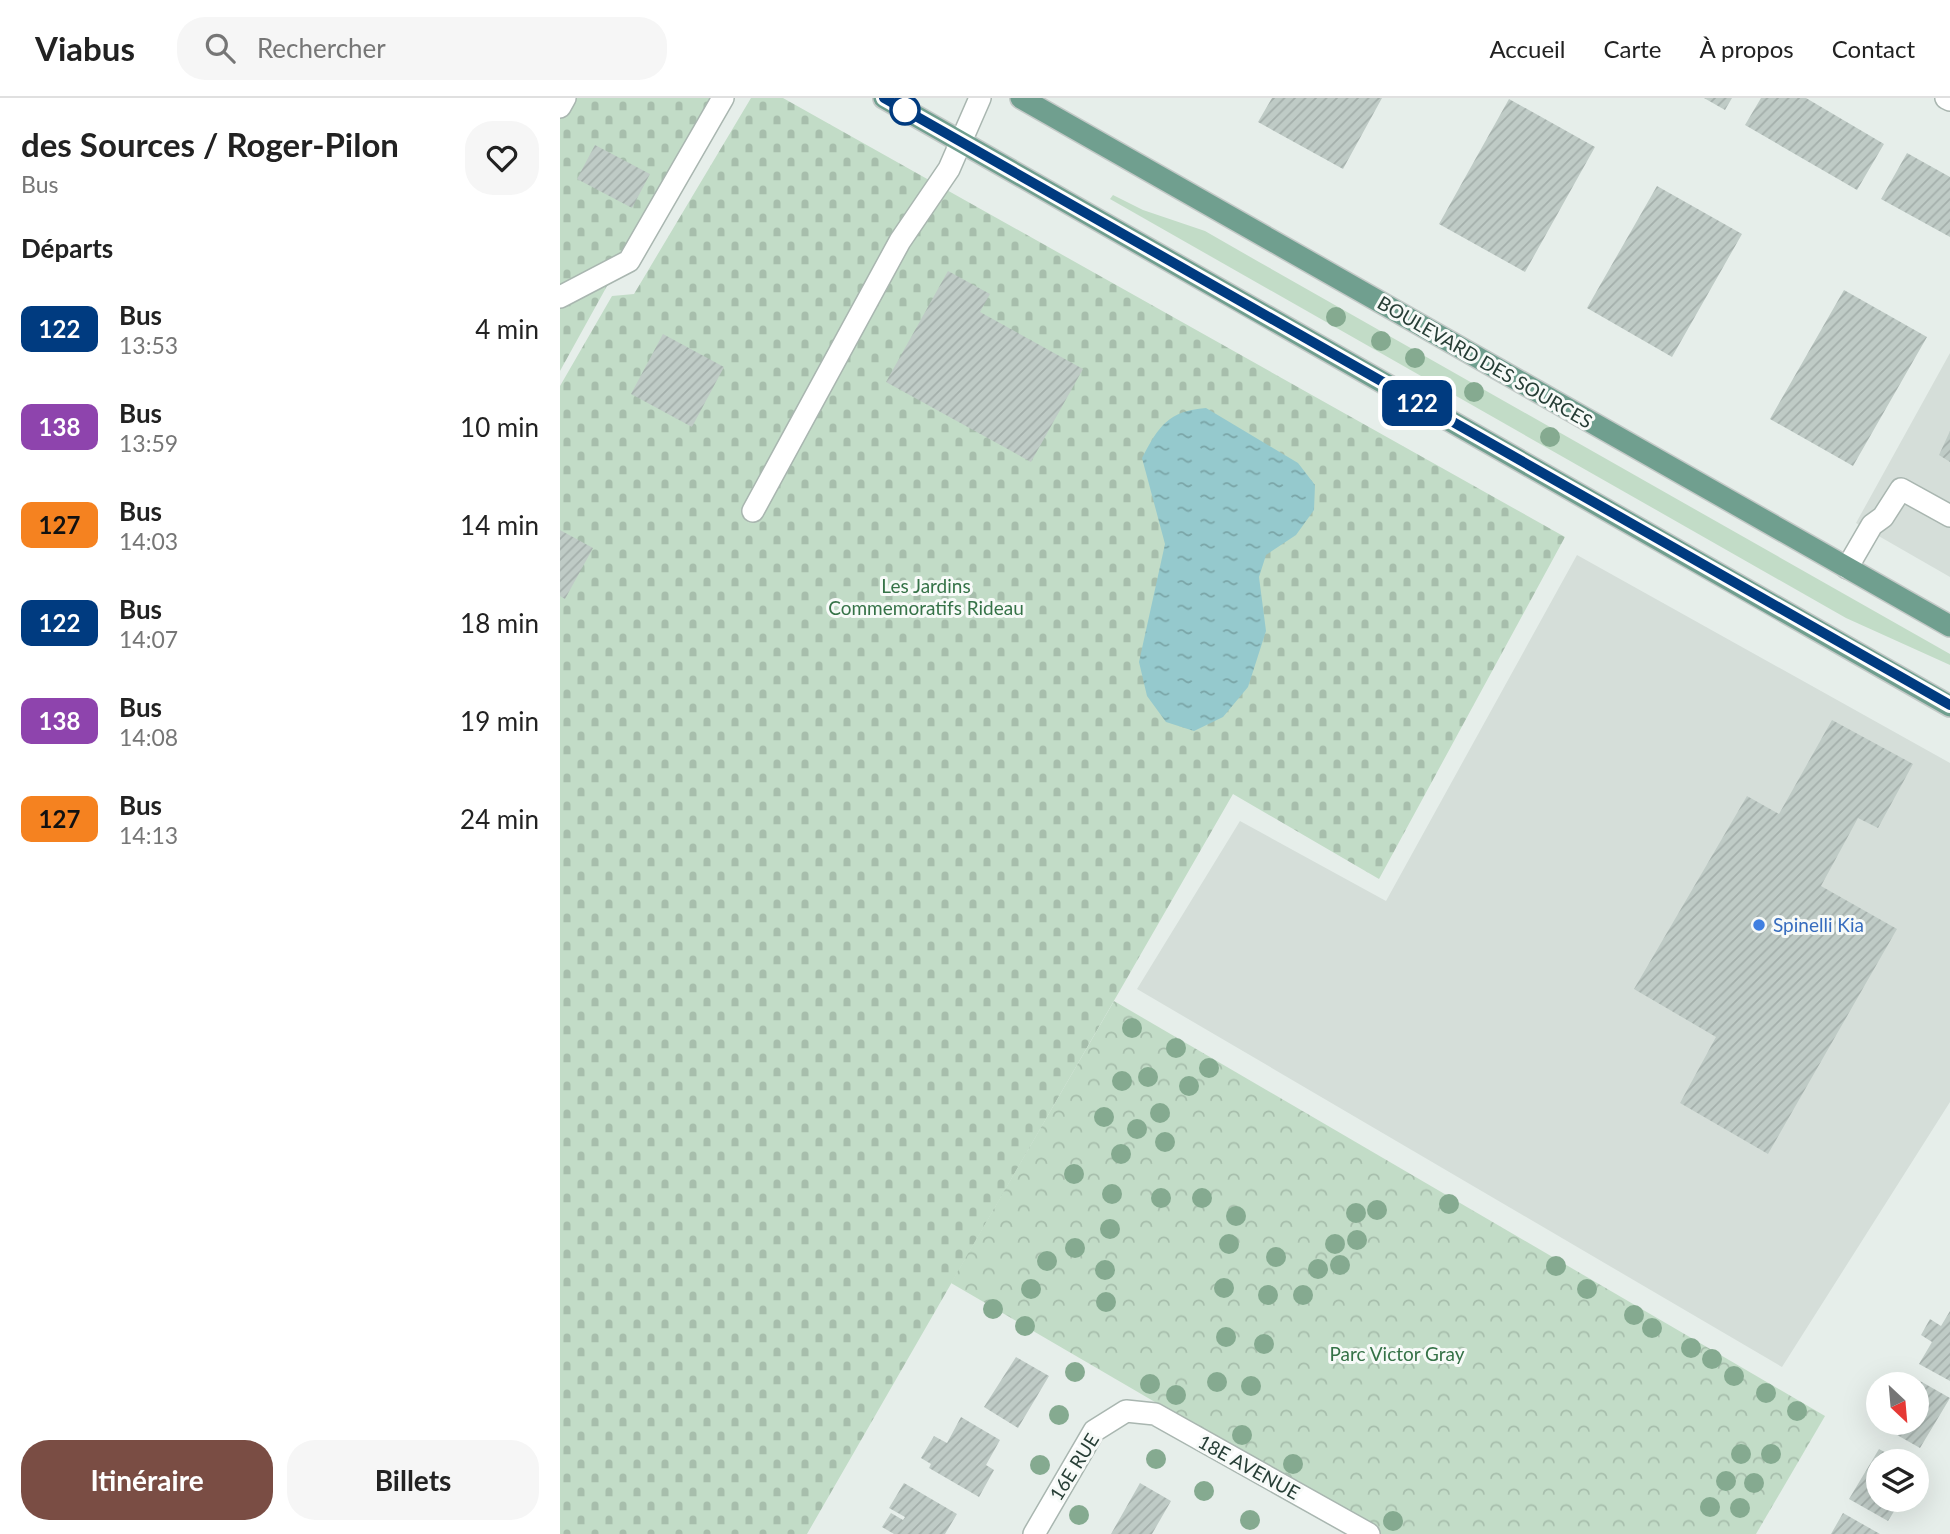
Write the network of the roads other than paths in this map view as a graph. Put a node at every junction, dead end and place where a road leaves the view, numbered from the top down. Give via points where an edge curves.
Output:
1 (565, 98) edge
2 (723, 98) edge
3 (884, 98) edge
4 (980, 98) edge
5 (1021, 98) edge
6 (560, 107) edge
7 (962, 141) junction
8 (560, 297) edge
9 (753, 511) dead end
10 (1950, 516) edge
11 (1847, 568) junction
12 (1950, 626) edge
13 (1950, 705) edge
14 (1126, 1411) joint
15 (1034, 1534) edge
16 (1369, 1534) edge

1 - 6 street
2 - 8 street via 629,261
3 - 7 main road
4 - 7 street
5 - 11 main road, BOULEVARD DES SOURCES
7 - 9 street via 900,241
7 - 13 main road
10 - 11 street via 1901,489 1883,517 1872,525
11 - 12 main road, BOULEVARD DES SOURCES
14 - 15 street, 16E RUE via 1094,1431
14 - 16 street, 18E AVENUE via 1155,1414

